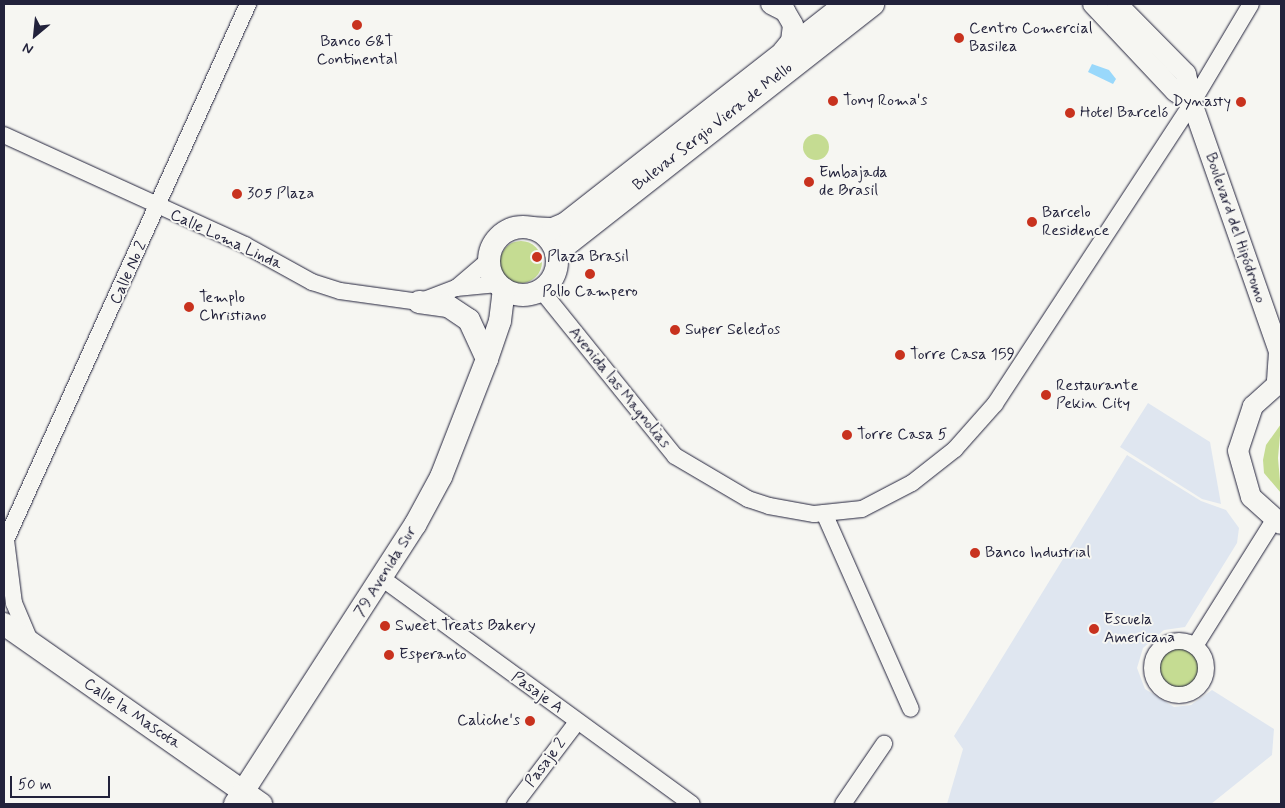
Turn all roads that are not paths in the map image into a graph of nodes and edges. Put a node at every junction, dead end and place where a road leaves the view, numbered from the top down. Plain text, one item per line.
1 (248, 4) edge
2 (771, 4) edge
3 (846, 4) edge
4 (873, 4) edge
5 (1093, 4) edge
6 (1117, 4) edge
7 (1251, 4) edge
8 (783, 50) junction
9 (1192, 103) junction
10 (4, 136) edge
11 (157, 208) junction
12 (531, 228) junction
13 (556, 253) junction
14 (489, 260) junction
15 (501, 287) junction
16 (456, 288) junction
17 (535, 292) junction
18 (419, 302) junction
19 (500, 321) junction
20 (1280, 354) edge
21 (487, 358) junction
22 (1279, 383) edge
23 (824, 513) junction
24 (1278, 522) edge
25 (5, 542) edge
26 (382, 579) junction
27 (4, 624) edge
28 (31, 642) junction
29 (1195, 646) dead end
30 (911, 709) dead end
31 (577, 722) junction
32 (884, 744) dead end
33 (246, 800) edge
34 (515, 804) edge
35 (692, 804) edge
36 (843, 804) edge

1 - 11 street, Calle No 2
2 - 8 street
3 - 8 main road, Bulevar Sergio Viera de Mello
4 - 13 main road, Bulevar Sergio Viera de Mello
5 - 9 street
6 - 9 street, Boulevard del Hipódromo
7 - 9 street, Avenida las Magnolias
8 - 12 main road, Bulevar Sergio Viera de Mello
9 - 20 street, Boulevard del Hipódromo
9 - 23 street, Avenida las Magnolias
10 - 11 street, Calle Loma Linda
11 - 18 street, Calle Loma Linda
11 - 25 street, Calle No 2
12 - 13 main road
12 - 14 main road
13 - 17 main road
14 - 15 main road
14 - 16 street, Calle Loma Linda
15 - 16 street, Calle Loma Linda
15 - 17 main road
15 - 19 main road, 79 Avenida Sur
16 - 18 street, Calle Loma Linda
17 - 19 main road, 79 Avenida Sur
17 - 23 street, Avenida las Magnolias
18 - 21 main road
19 - 21 main road, 79 Avenida Sur
20 - 22 street, Boulevard del Hipódromo
21 - 26 main road, 79 Avenida Sur
22 - 24 street
23 - 30 street
24 - 29 street
25 - 28 street, Calle No 2
26 - 31 street, Pasaje A
26 - 33 main road, 79 Avenida Sur
27 - 28 main road, Calle la Mascota
28 - 33 main road, Calle la Mascota
31 - 34 street, Pasaje 2
31 - 35 street, Pasaje A
32 - 36 street

